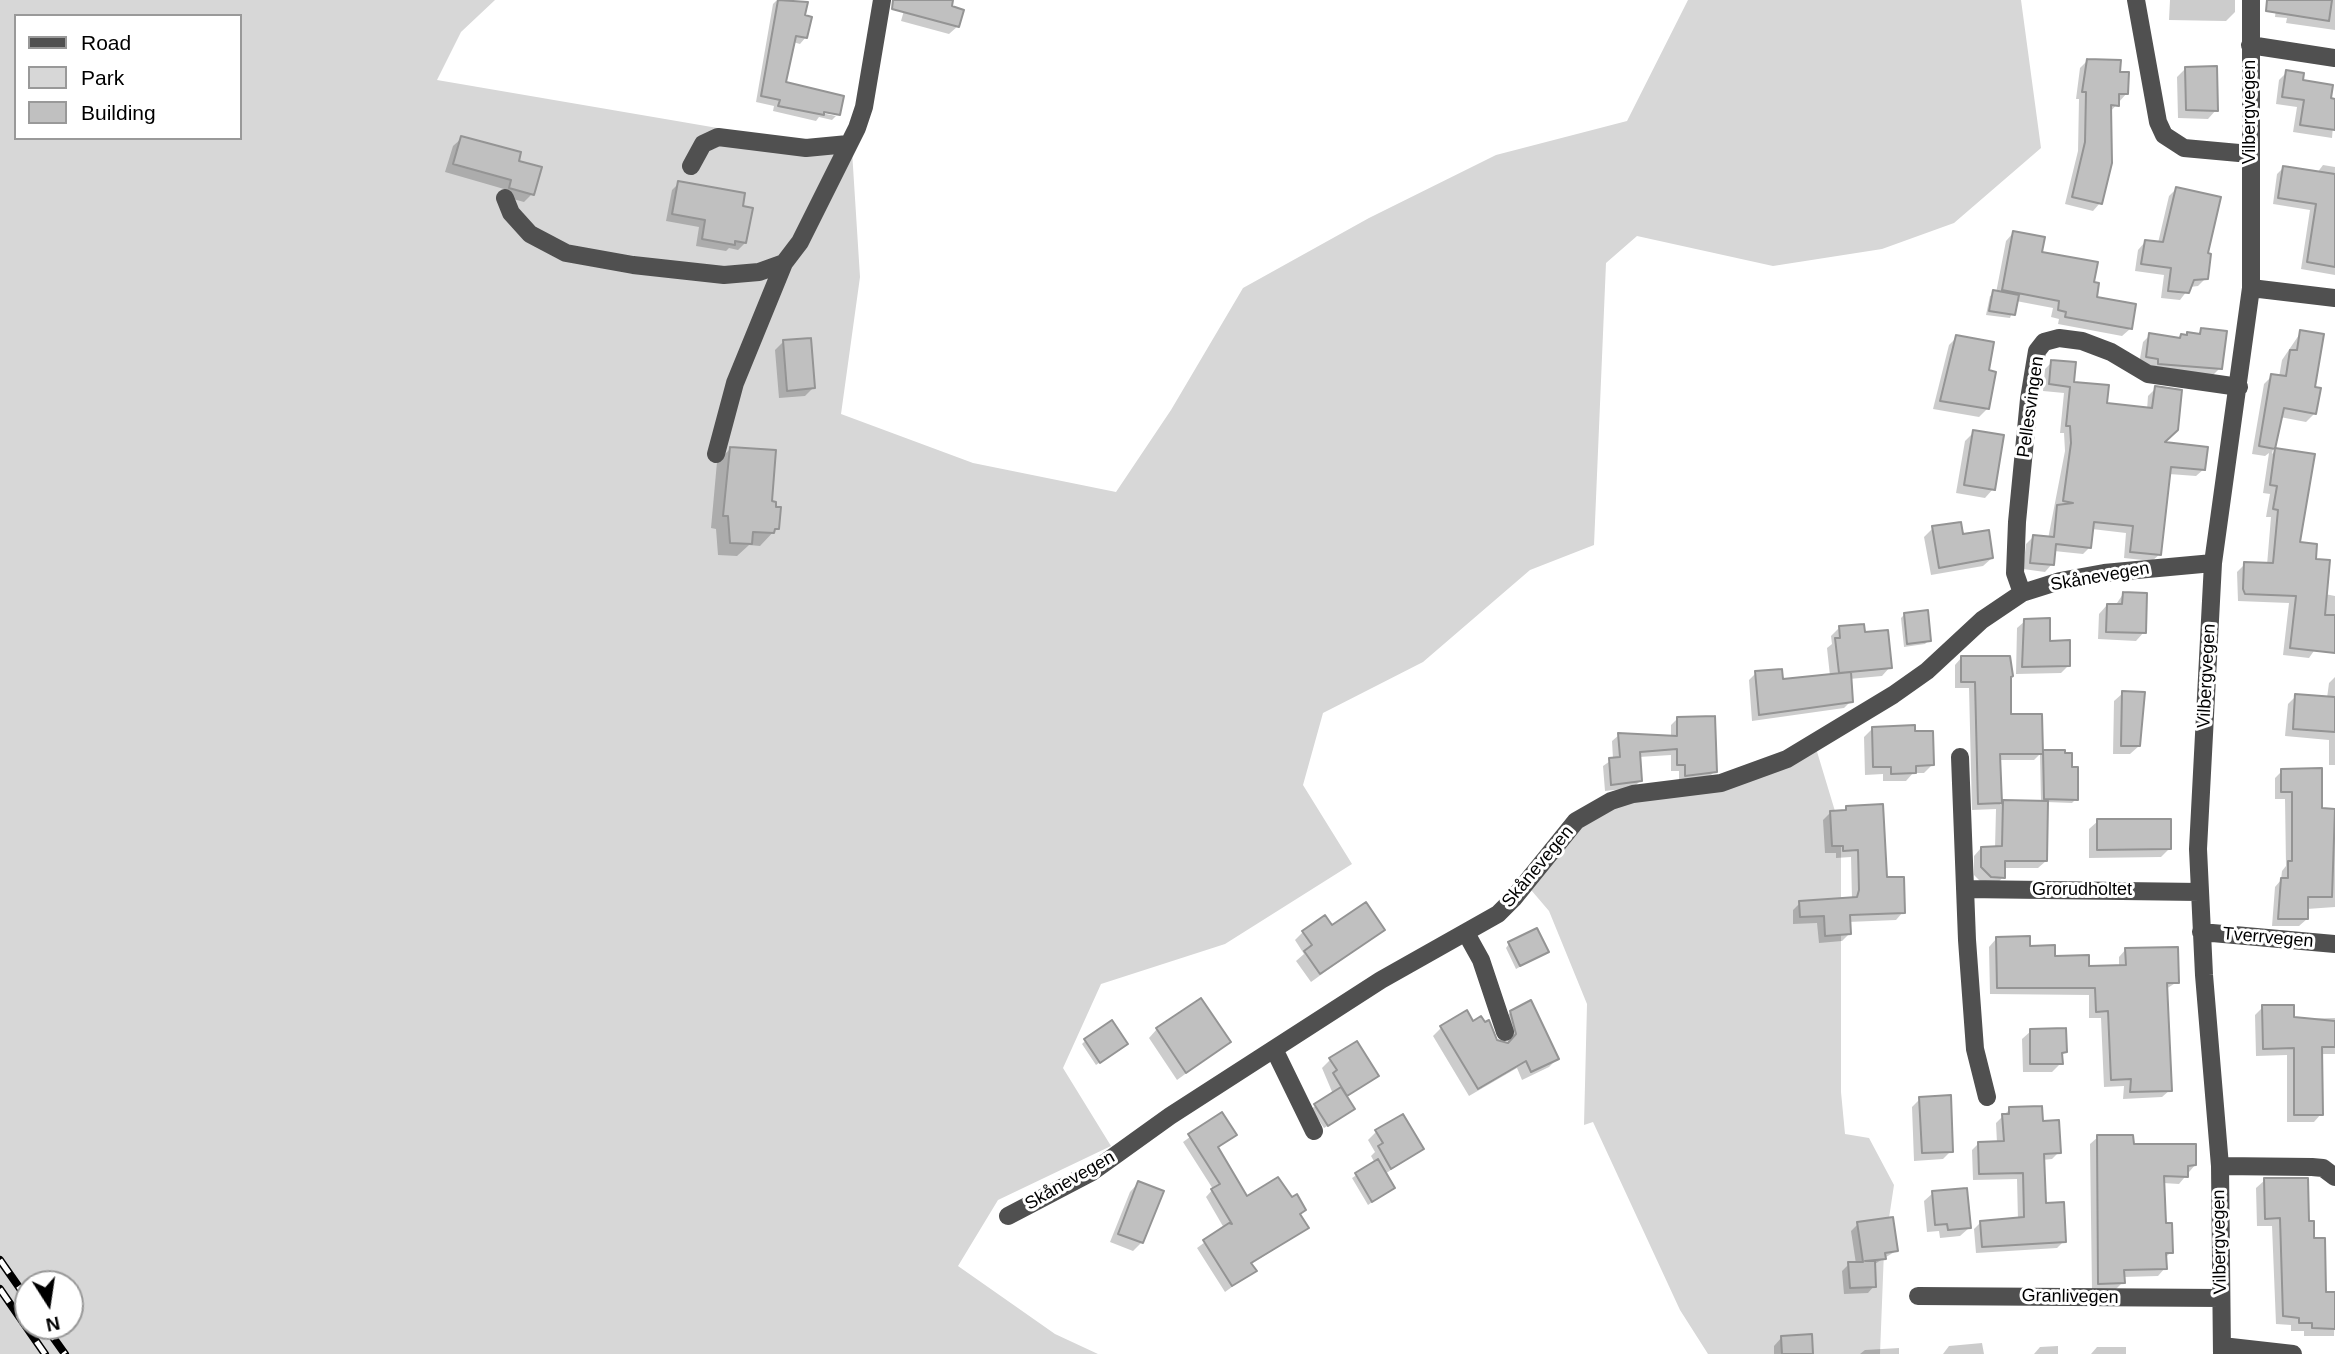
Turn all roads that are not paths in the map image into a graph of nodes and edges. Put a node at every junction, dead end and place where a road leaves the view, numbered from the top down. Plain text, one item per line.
1 (882, 0) edge
2 (2136, 0) edge
3 (2251, 0) edge
4 (2250, 45) junction
5 (2335, 58) edge
6 (848, 144) junction
7 (2250, 154) junction
8 (691, 166) dead end
9 (505, 198) dead end
10 (784, 263) junction
11 (2251, 288) junction
12 (2335, 298) edge
13 (2239, 387) junction
14 (716, 454) dead end
15 (2213, 563) junction
16 (2022, 593) junction
17 (1960, 757) dead end
18 (1965, 889) junction
19 (2200, 891) junction
20 (2201, 932) junction
21 (1466, 933) junction
22 (2335, 944) edge
23 (1505, 1032) dead end
24 (1274, 1049) junction
25 (1987, 1097) dead end
26 (1314, 1131) dead end
27 (2220, 1166) junction
28 (2335, 1177) edge
29 (1008, 1216) dead end
30 (1919, 1296) dead end
31 (2221, 1298) junction
32 (2222, 1350) edge
33 (2293, 1354) edge

1 - 6 street
2 - 7 street
3 - 4 street, Vilbergvegen
4 - 5 street
4 - 7 street, Vilbergvegen
6 - 8 street
6 - 10 street
7 - 11 street, Vilbergvegen
9 - 10 street
10 - 14 street
11 - 12 street
11 - 13 street, Vilbergvegen
13 - 15 street, Vilbergvegen
13 - 16 street, Pellesvingen
15 - 16 street, Skånevegen
15 - 19 street, Vilbergvegen
16 - 21 street, Skånevegen
17 - 18 street
18 - 19 street, Grorudholtet
18 - 25 street
19 - 20 street, Vilbergvegen
20 - 22 street, Tverrvegen
20 - 27 street, Vilbergvegen
21 - 23 street
21 - 24 street, Skånevegen
24 - 26 street
24 - 29 street, Skånevegen
27 - 28 street
27 - 31 street, Vilbergvegen
30 - 31 street, Granlivegen
31 - 32 street, Vilbergvegen
32 - 33 street

